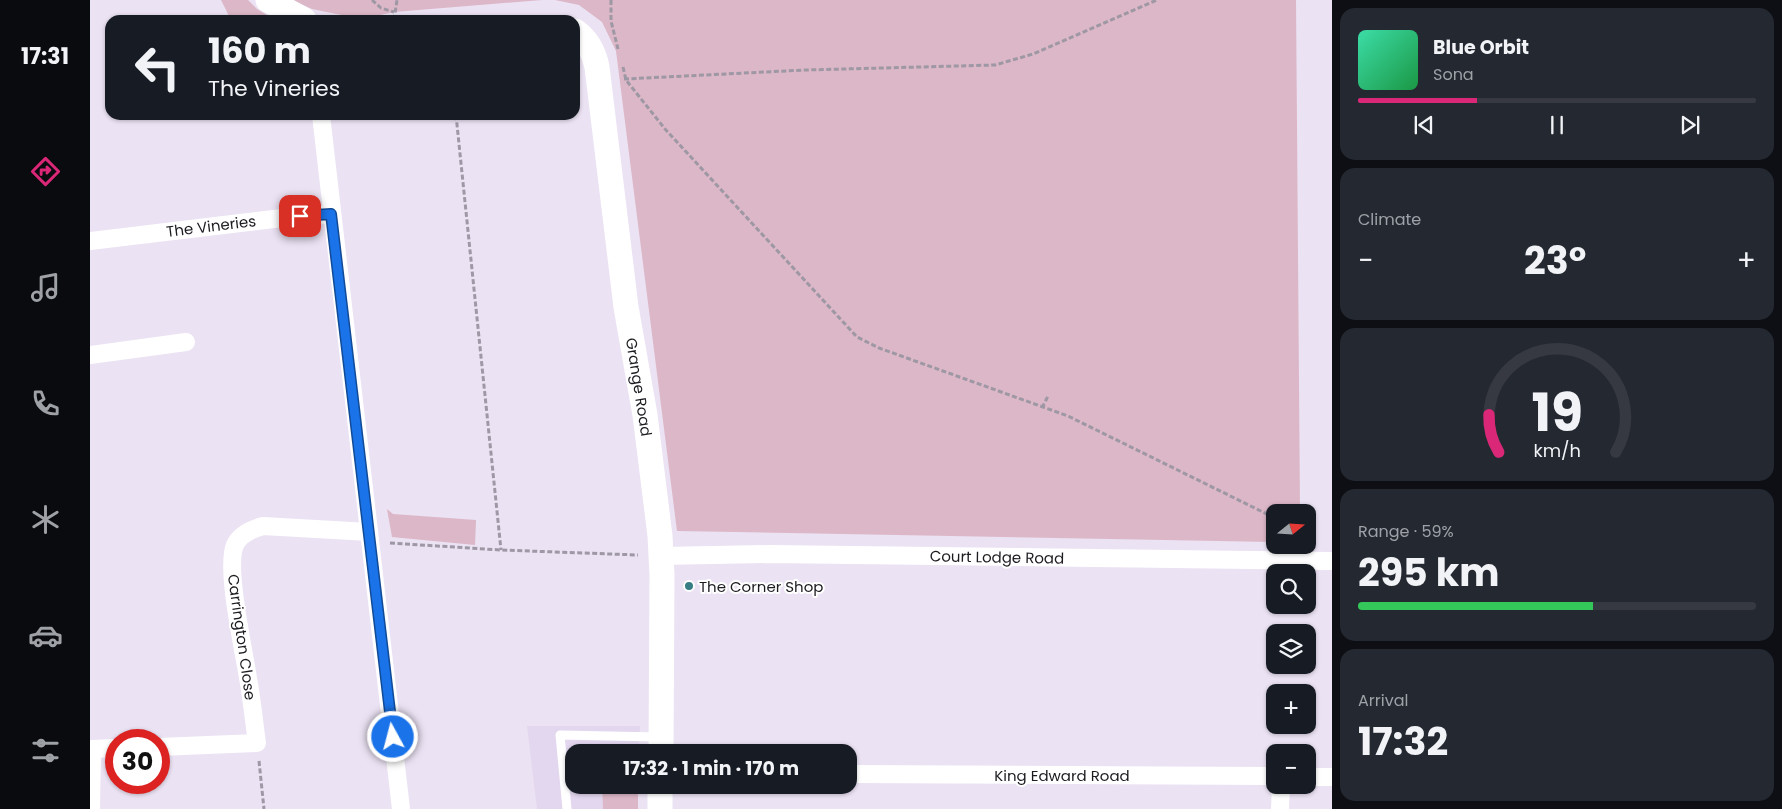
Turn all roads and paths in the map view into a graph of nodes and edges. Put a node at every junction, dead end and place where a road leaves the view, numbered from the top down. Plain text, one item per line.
1 (268, 0) edge
2 (372, 0) edge
3 (397, 0) edge
4 (611, 0) edge
5 (1156, 0) edge
6 (394, 12) joint
7 (295, 15) edge
8 (580, 36) edge
9 (620, 54) dead end
10 (622, 63) dead end
11 (626, 80) junction
12 (322, 120) edge
13 (457, 120) edge
14 (331, 214) junction
15 (90, 241) edge
16 (186, 342) dead end
17 (90, 355) edge
18 (1048, 396) dead end
19 (1042, 408) junction
20 (1266, 514) edge
21 (370, 537) junction
22 (501, 550) junction
23 (661, 556) junction
24 (1332, 561) edge
25 (256, 743) junction
26 (651, 744) edge
27 (661, 744) edge
28 (170, 747) edge
29 (105, 748) edge
30 (91, 749) edge
31 (857, 774) edge
32 (1266, 776) edge
33 (1316, 777) edge
34 (1332, 777) edge
35 (660, 794) edge
36 (1281, 794) edge
37 (91, 809) edge
38 (264, 809) edge
39 (402, 809) edge
40 (566, 809) edge
41 (660, 809) edge
42 (1280, 809) edge

1 - 7 street
2 - 6 path
3 - 6 path
4 - 9 path
5 - 11 path
8 - 23 street, Grange Road
10 - 11 path
11 - 19 path
12 - 14 street
13 - 22 path
14 - 15 street, The Vineries
14 - 21 street
16 - 17 street
18 - 19 path
19 - 20 path
21 - 22 path
21 - 25 street, Carrington Close
21 - 39 street
22 - 23 path
23 - 24 street, Court Lodge Road
23 - 27 street, Grange Road
25 - 28 street
25 - 38 path
26 - 40 lane
29 - 30 street
30 - 37 street
31 - 32 street, King Edward Road
33 - 34 street
35 - 41 street
36 - 42 street

